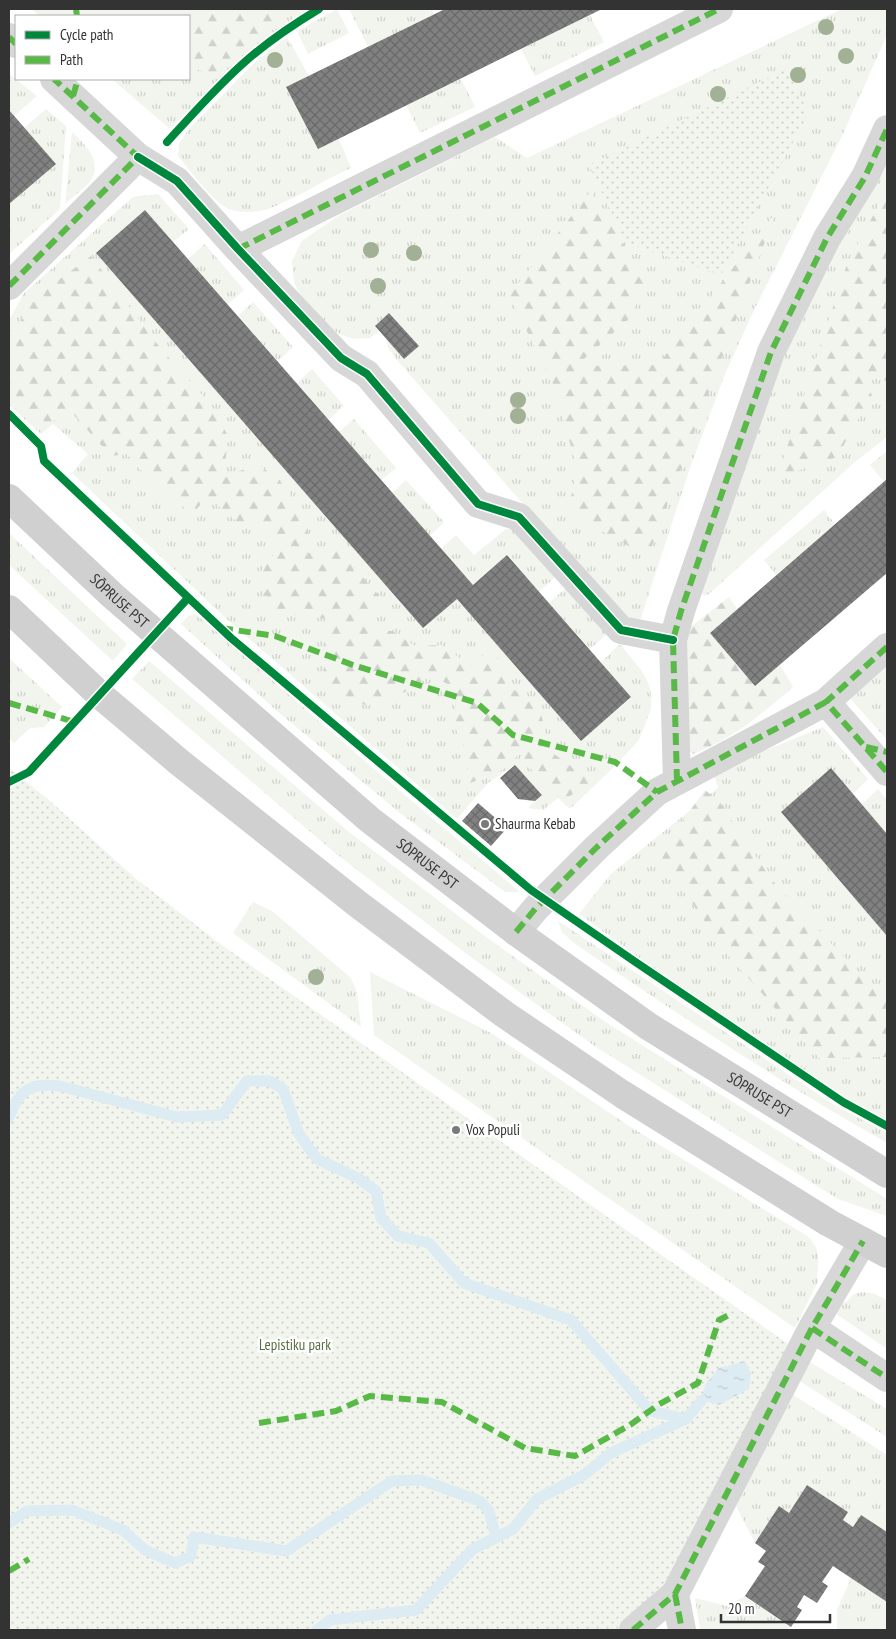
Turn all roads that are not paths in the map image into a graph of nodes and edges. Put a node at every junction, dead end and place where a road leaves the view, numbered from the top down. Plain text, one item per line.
1 (719, 9) edge
2 (55, 80) edge
3 (887, 129) edge
4 (138, 157) junction
5 (238, 249) junction
6 (9, 286) edge
7 (9, 498) edge
8 (9, 609) edge
9 (673, 640) junction
10 (887, 647) edge
11 (826, 702) junction
12 (887, 772) edge
13 (677, 781) junction
14 (516, 932) junction
15 (887, 1174) edge
16 (863, 1241) junction
17 (887, 1254) edge
18 (812, 1328) junction
19 (887, 1378) edge
20 (675, 1594) junction
21 (633, 1630) edge
22 (682, 1630) edge

1 - 5 street
2 - 4 street
3 - 9 street
4 - 5 street
4 - 6 street
5 - 9 street
7 - 14 main road, SÕPRUSE PST
8 - 16 main road
9 - 13 street
10 - 11 street
11 - 12 street
11 - 13 street
13 - 14 street
14 - 15 main road, SÕPRUSE PST
16 - 17 main road
16 - 18 street
18 - 19 street
18 - 20 street
20 - 21 street
20 - 22 street

